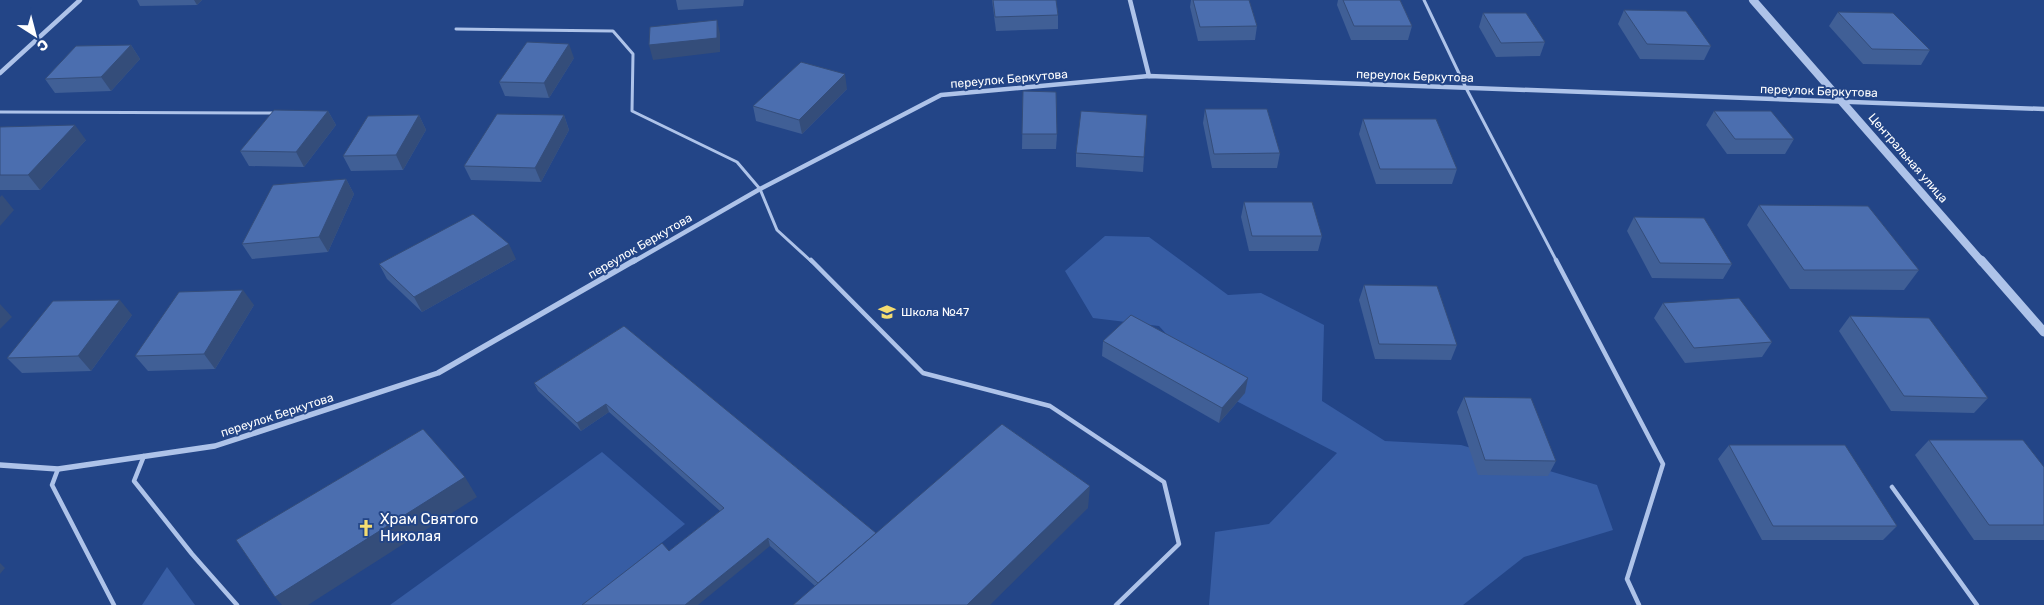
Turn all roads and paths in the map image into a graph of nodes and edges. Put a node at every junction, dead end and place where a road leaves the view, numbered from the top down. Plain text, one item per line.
1 (80, 0) edge
2 (1130, 0) edge
3 (1424, 0) edge
4 (1753, 0) edge
5 (456, 28) dead end
6 (0, 73) edge
7 (1149, 76) junction
8 (1466, 88) junction
9 (1844, 101) junction
10 (2044, 109) edge
11 (0, 112) edge
12 (280, 113) edge
13 (760, 189) junction
14 (2044, 332) edge
15 (144, 456) junction
16 (0, 465) edge
17 (58, 469) junction
18 (1892, 487) dead end
19 (114, 605) edge
20 (237, 605) edge
21 (1116, 605) edge
22 (1639, 605) edge
23 (1977, 605) edge

1 - 6 street
2 - 7 street
3 - 8 lane
4 - 9 street, Центральная улица
5 - 13 lane
7 - 8 street, переулок Беркутова
7 - 13 street, переулок Беркутова
8 - 9 street, переулок Беркутова
8 - 22 lane
9 - 10 street, переулок Беркутова
9 - 14 street, Центральная улица
11 - 12 lane
13 - 15 street, переулок Беркутова
13 - 21 lane
15 - 17 street, переулок Беркутова
15 - 20 lane
16 - 17 street, переулок Беркутова
17 - 19 lane
18 - 23 lane

